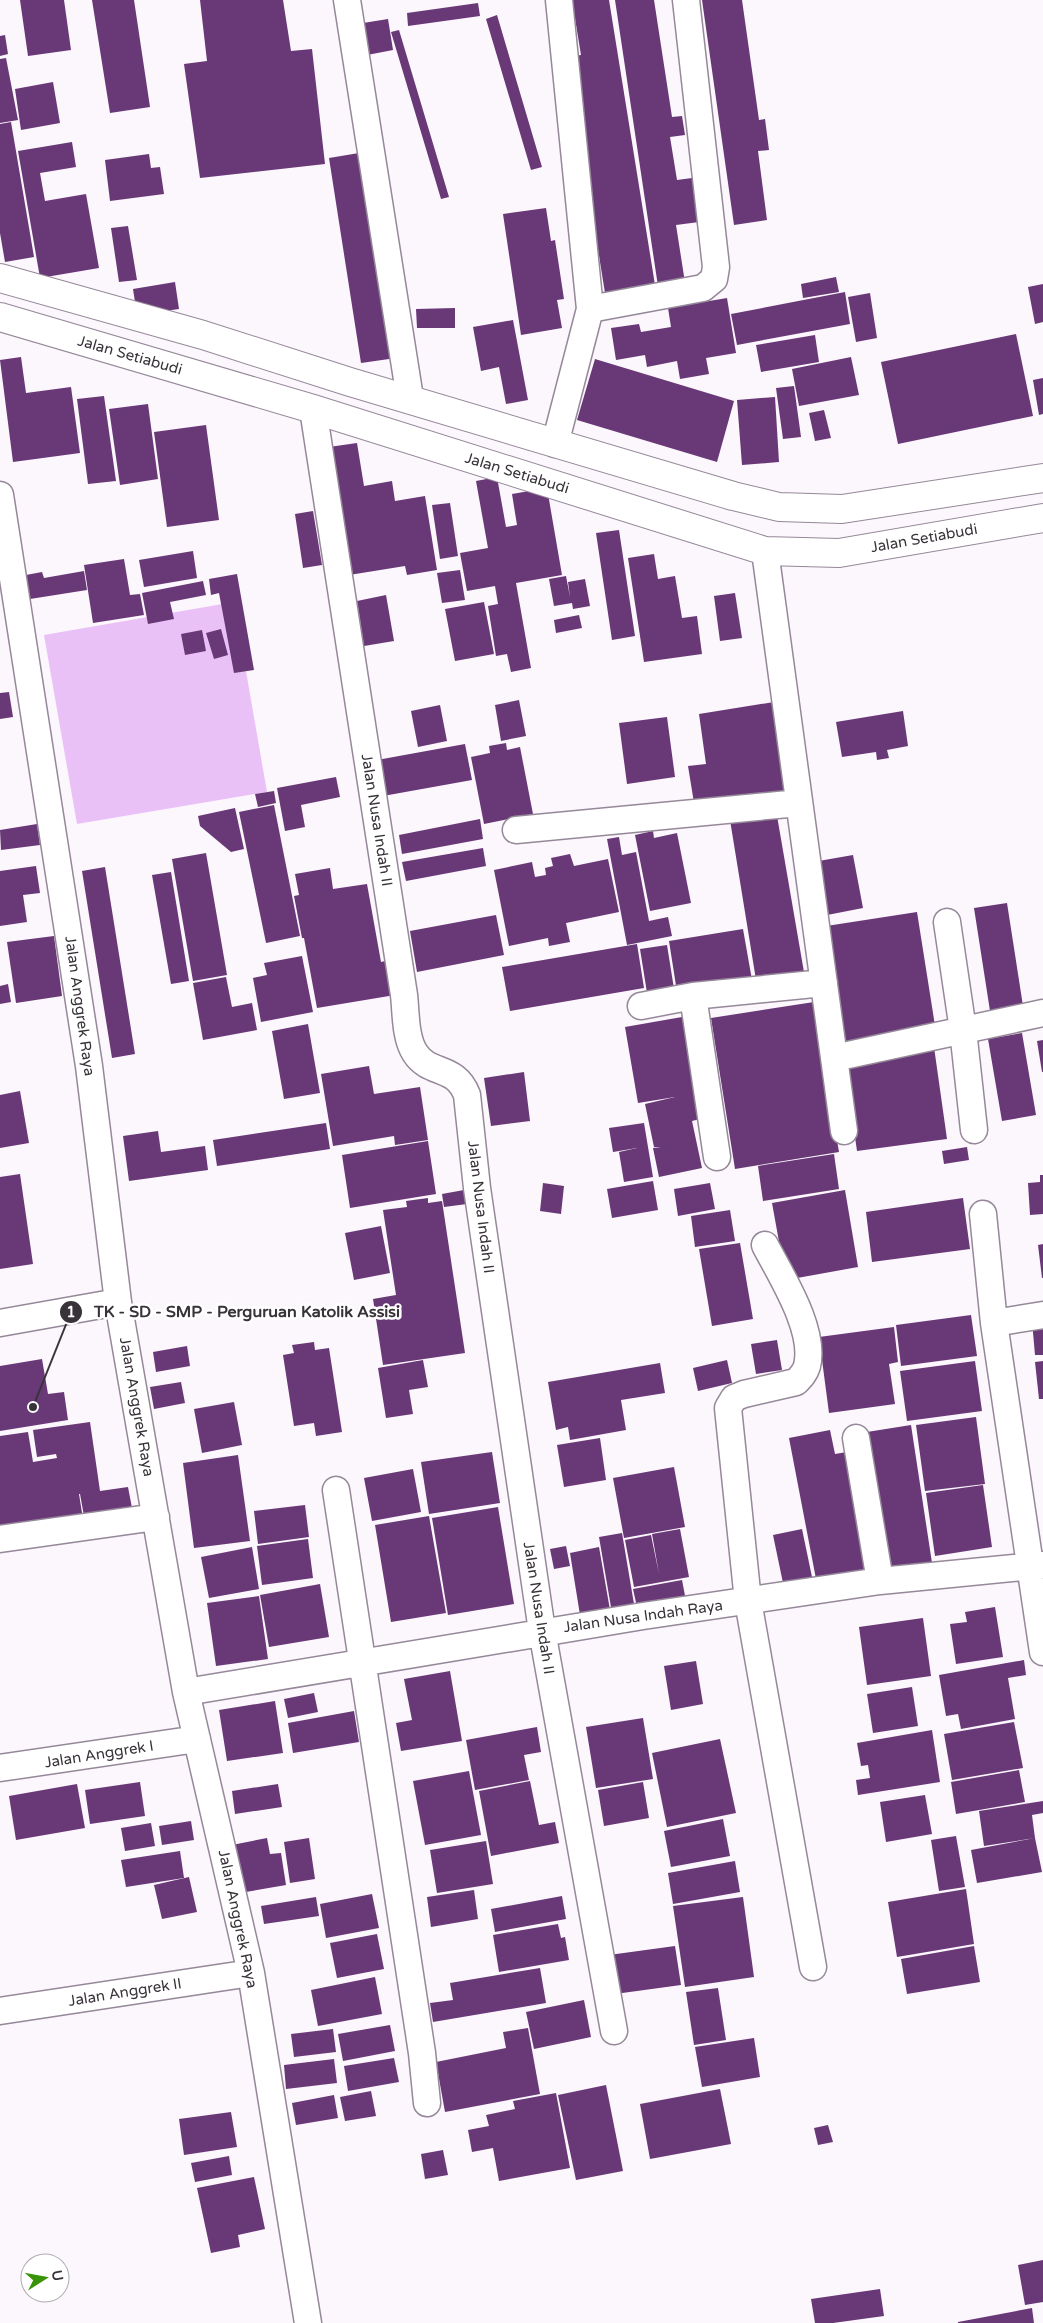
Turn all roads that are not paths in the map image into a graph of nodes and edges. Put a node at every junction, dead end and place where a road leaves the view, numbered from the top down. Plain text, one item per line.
1 (348, 0) edge
2 (559, 0) edge
3 (686, 0) edge
4 (0, 278) edge
5 (590, 309) junction
6 (0, 317) edge
7 (410, 398) junction
8 (313, 409) junction
9 (555, 444) junction
10 (1043, 478) edge
11 (0, 495) edge
12 (1043, 518) edge
13 (765, 551) junction
14 (799, 803) junction
15 (516, 830) dead end
16 (947, 922) dead end
17 (824, 983) junction
18 (693, 996) junction
19 (641, 1006) dead end
20 (1043, 1013) edge
21 (963, 1030) junction
22 (834, 1058) junction
23 (974, 1130) dead end
24 (844, 1131) dead end
25 (718, 1157) dead end
26 (983, 1214) dead end
27 (765, 1245) dead end
28 (118, 1302) junction
29 (1043, 1315) edge
30 (0, 1323) edge
31 (994, 1323) junction
32 (856, 1438) dead end
33 (336, 1490) dead end
34 (156, 1517) junction
35 (0, 1539) edge
36 (1037, 1566) edge
37 (880, 1581) junction
38 (748, 1600) junction
39 (542, 1631) junction
40 (1043, 1652) edge
41 (361, 1662) junction
42 (186, 1692) junction
43 (197, 1739) junction
44 (0, 1768) edge
45 (813, 1967) dead end
46 (251, 1973) junction
47 (0, 2011) edge
48 (614, 2032) dead end
49 (427, 2103) dead end
50 (308, 2323) edge

1 - 7 street
2 - 5 street
3 - 5 street
4 - 7 main road
5 - 9 street
6 - 8 main road, Jalan Setiabudi
7 - 9 main road
8 - 13 main road, Jalan Setiabudi
8 - 39 street, Jalan Nusa Indah II
9 - 10 main road
11 - 28 street, Jalan Anggrek Raya
12 - 13 main road, Jalan Setiabudi
13 - 14 street
14 - 15 street
14 - 17 street
16 - 21 street
17 - 18 street
17 - 22 street
18 - 19 street
18 - 25 street
20 - 21 street
21 - 22 street
21 - 23 street
22 - 24 street
26 - 31 street
27 - 38 street
28 - 30 street
28 - 34 street, Jalan Anggrek Raya
29 - 31 street
31 - 36 street
32 - 37 street
33 - 41 street
34 - 35 street
34 - 42 street, Jalan Anggrek Raya
36 - 37 street, Jalan Nusa Indah Raya
36 - 40 street
37 - 38 street, Jalan Nusa Indah Raya
38 - 39 street, Jalan Nusa Indah Raya
38 - 45 street
39 - 41 street, Jalan Nusa Indah Raya
39 - 48 street, Jalan Nusa Indah II
41 - 42 street, Jalan Nusa Indah Raya
41 - 49 street
42 - 43 street, Jalan Anggrek Raya
43 - 44 street, Jalan Anggrek I
43 - 46 street, Jalan Anggrek Raya
46 - 47 street, Jalan Anggrek II
46 - 50 street, Jalan Anggrek Raya

